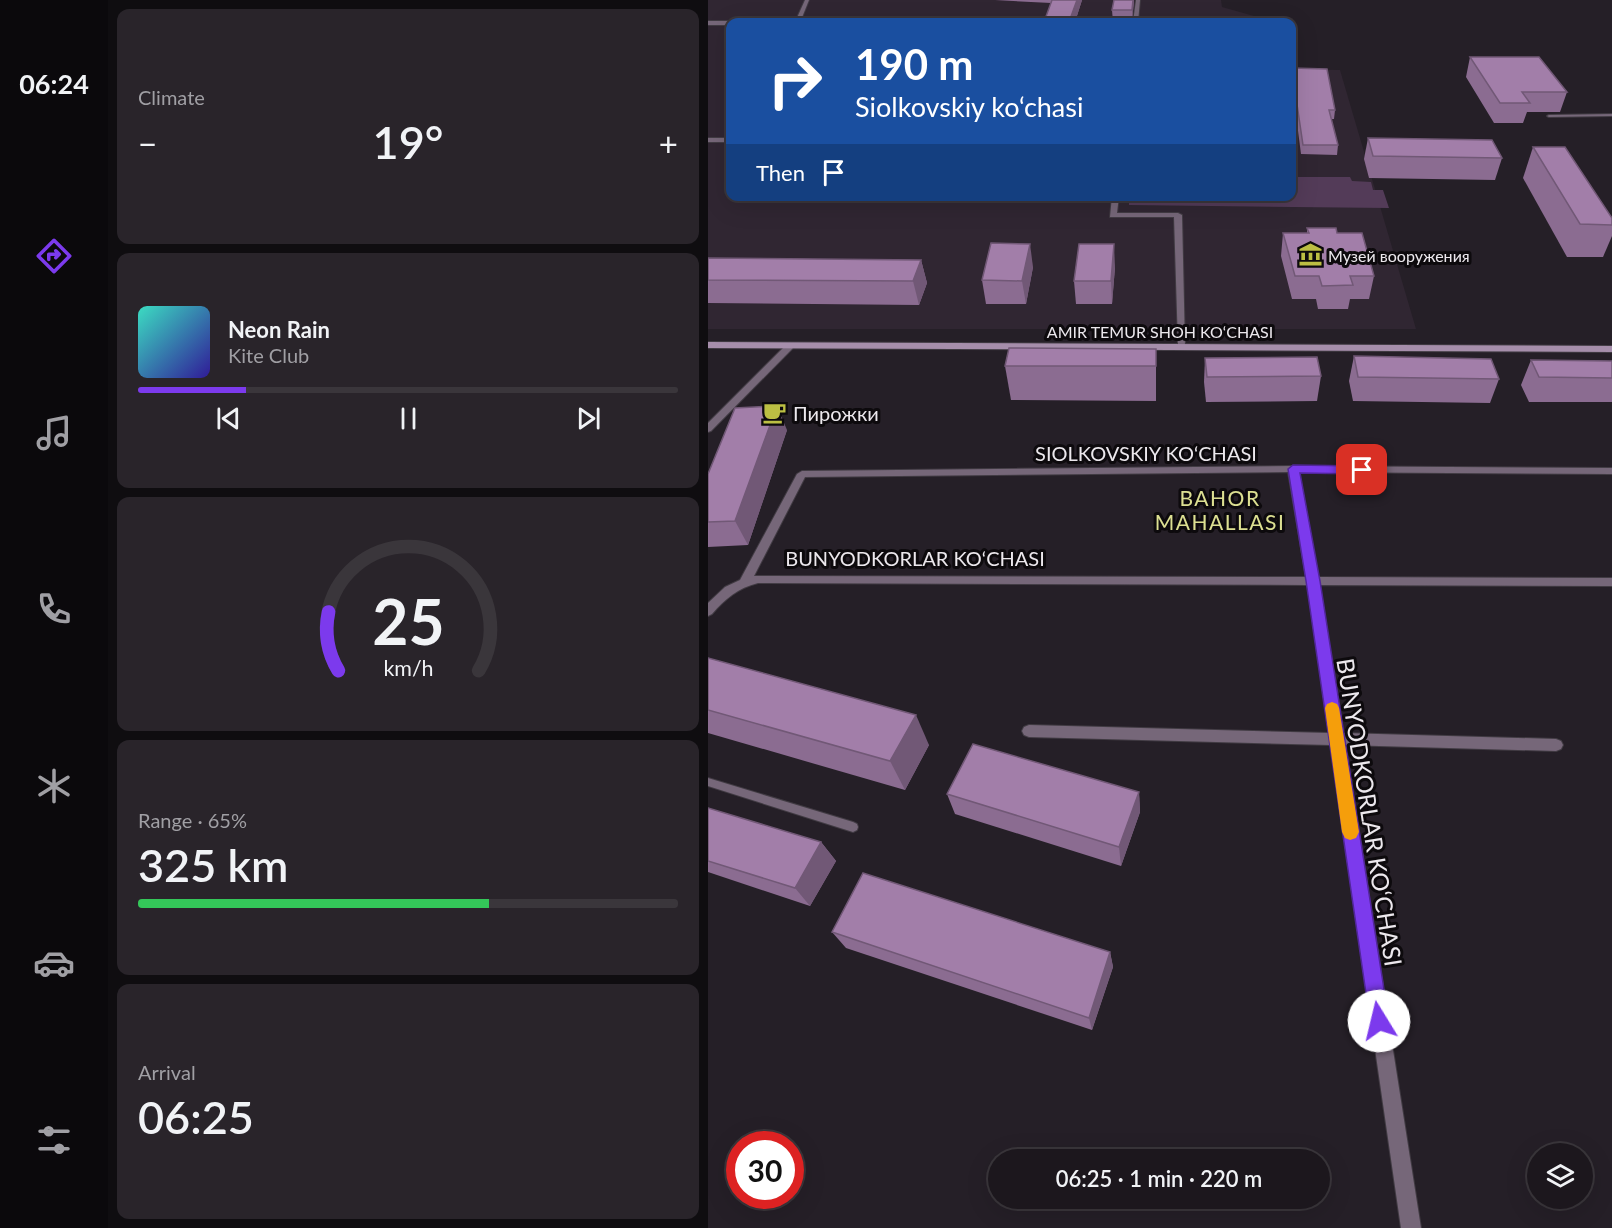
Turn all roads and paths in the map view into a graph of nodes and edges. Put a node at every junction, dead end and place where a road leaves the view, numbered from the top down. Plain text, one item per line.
1 (807, 0) edge
2 (1137, 0) edge
3 (801, 18) edge
4 (1135, 18) edge
5 (726, 22) edge
6 (708, 23) edge
7 (1612, 115) edge
8 (1549, 116) dead end
9 (708, 140) edge
10 (726, 140) edge
11 (1115, 201) edge
12 (708, 345) edge
13 (1182, 345) junction
14 (790, 346) junction
15 (1612, 349) edge
16 (708, 429) edge
17 (1293, 469) junction
18 (1612, 471) edge
19 (745, 581) junction
20 (1313, 581) junction
21 (1612, 582) edge
22 (708, 611) edge
23 (1029, 731) dead end
24 (1337, 740) junction
25 (1556, 745) dead end
26 (708, 782) edge
27 (854, 827) dead end
28 (1411, 1228) edge

1 - 3 street
2 - 4 street
5 - 6 street
7 - 8 lane
9 - 10 street
11 - 13 street
12 - 14 main road, AMIR TEMUR SHOH KO‘CHASI
13 - 14 main road, AMIR TEMUR SHOH KO‘CHASI
13 - 15 main road, AMIR TEMUR SHOH KO‘CHASI
14 - 16 street
17 - 18 street, SIOLKOVSKIY KO‘CHASI
17 - 19 street, SIOLKOVSKIY KO‘CHASI
17 - 20 street, BUNYODKORLAR KO‘CHASI
19 - 20 street, BUNYODKORLAR KO‘CHASI
19 - 22 street, BUNYODKORLAR KO‘CHASI
20 - 21 street, BUNYODKORLAR KO‘CHASI
20 - 24 street, BUNYODKORLAR KO‘CHASI
23 - 24 street
24 - 25 street
24 - 28 street, BUNYODKORLAR KO‘CHASI
26 - 27 lane

